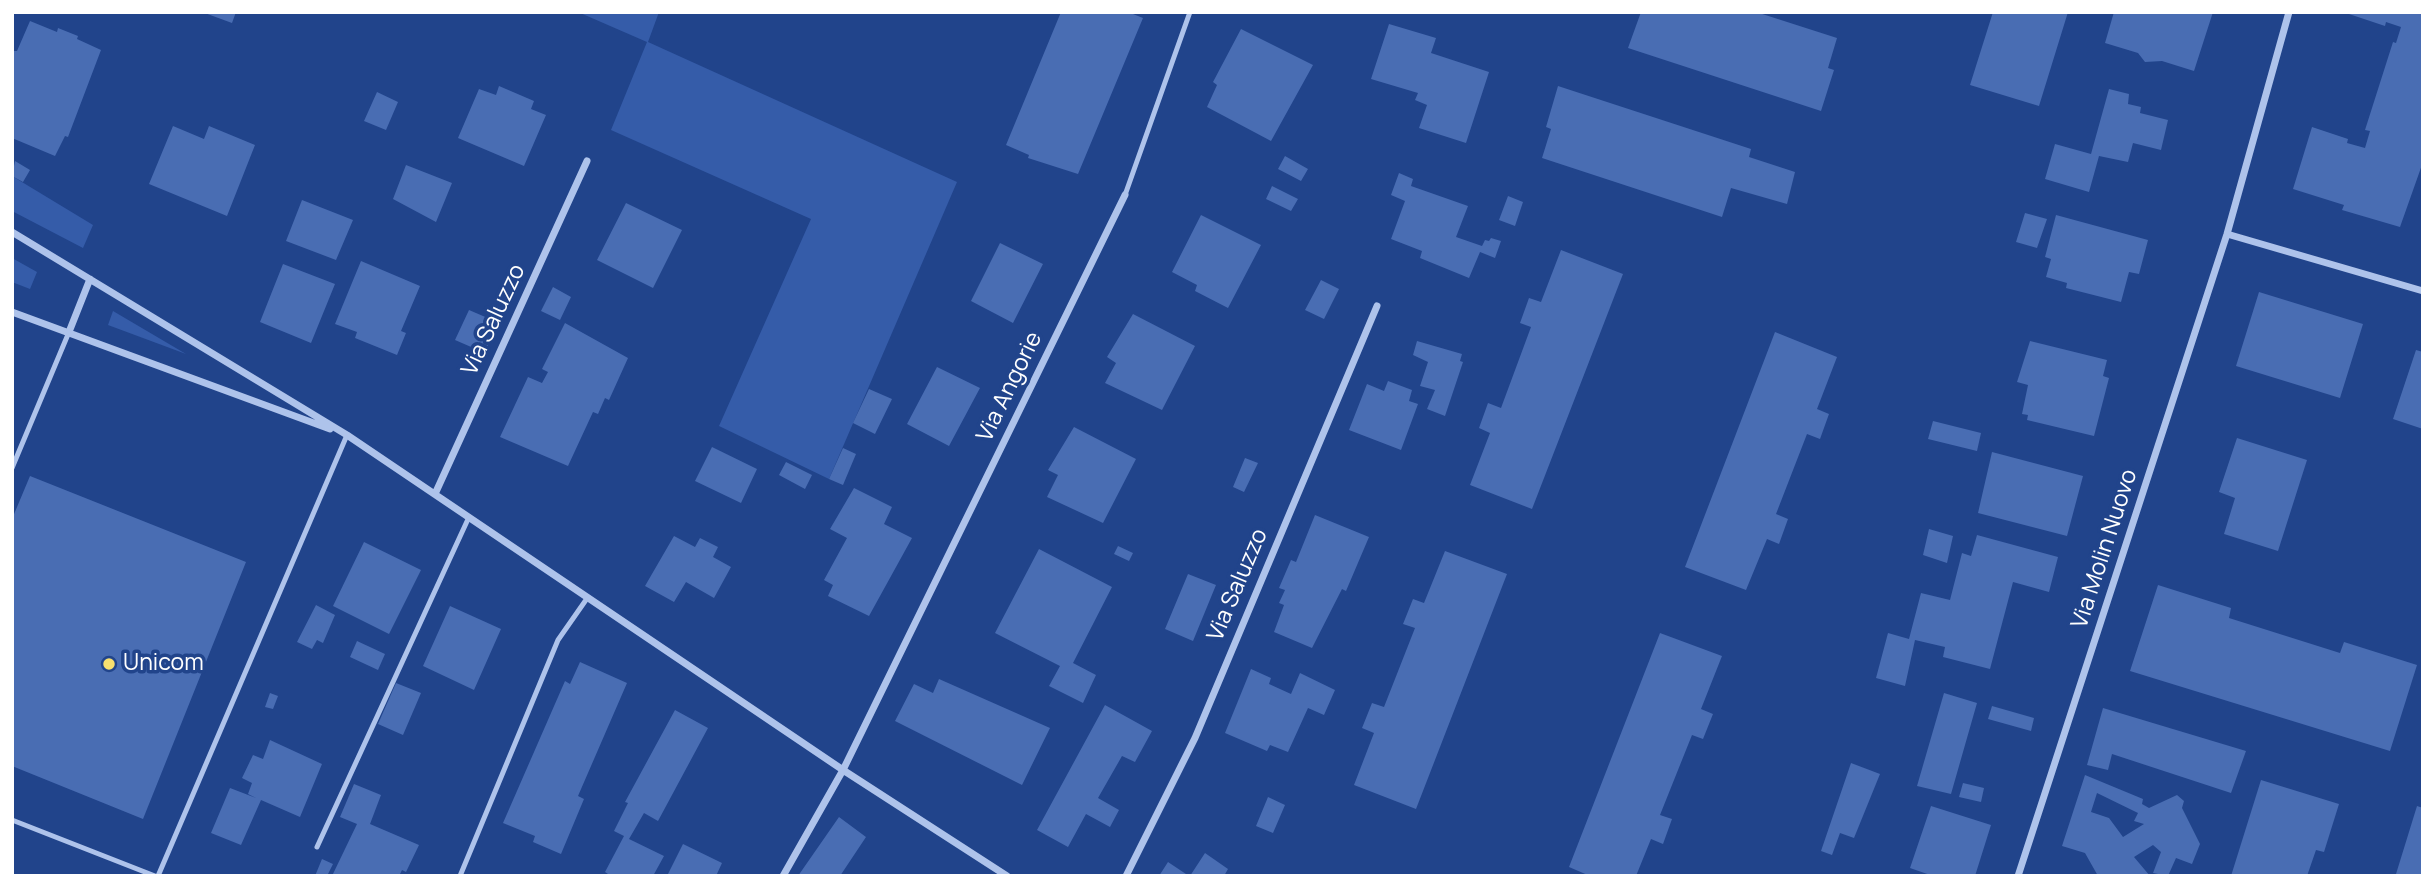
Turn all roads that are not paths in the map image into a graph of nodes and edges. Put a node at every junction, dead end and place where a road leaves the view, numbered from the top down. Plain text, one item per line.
1 (1190, 12) edge
2 (2288, 12) edge
3 (587, 161) dead end
4 (1125, 195) joint
5 (12, 232) edge
6 (2227, 234) junction
7 (90, 279) junction
8 (2423, 291) edge
9 (1377, 306) dead end
10 (12, 312) edge
11 (69, 332) junction
12 (347, 435) junction
13 (12, 468) edge
14 (435, 494) junction
15 (469, 517) junction
16 (588, 597) junction
17 (844, 770) junction
18 (12, 820) edge
19 (317, 847) dead end
20 (157, 876) edge
21 (460, 876) edge
22 (783, 876) edge
23 (1007, 876) edge
24 (1126, 876) edge
25 (2018, 876) edge

1 - 4 lane, Via Angorie
2 - 6 street, Via Molin Nuovo
3 - 14 street, Via Saluzzo
4 - 17 street, Via Angorie
5 - 7 street
6 - 8 street
6 - 25 street, Via Molin Nuovo
7 - 11 street
7 - 12 street
9 - 24 street, Via Saluzzo
10 - 11 street
11 - 12 street
11 - 13 lane
12 - 14 street
12 - 20 lane
14 - 15 street
15 - 16 street
15 - 19 lane
16 - 17 street
16 - 21 lane
17 - 22 street
17 - 23 street
18 - 20 lane

